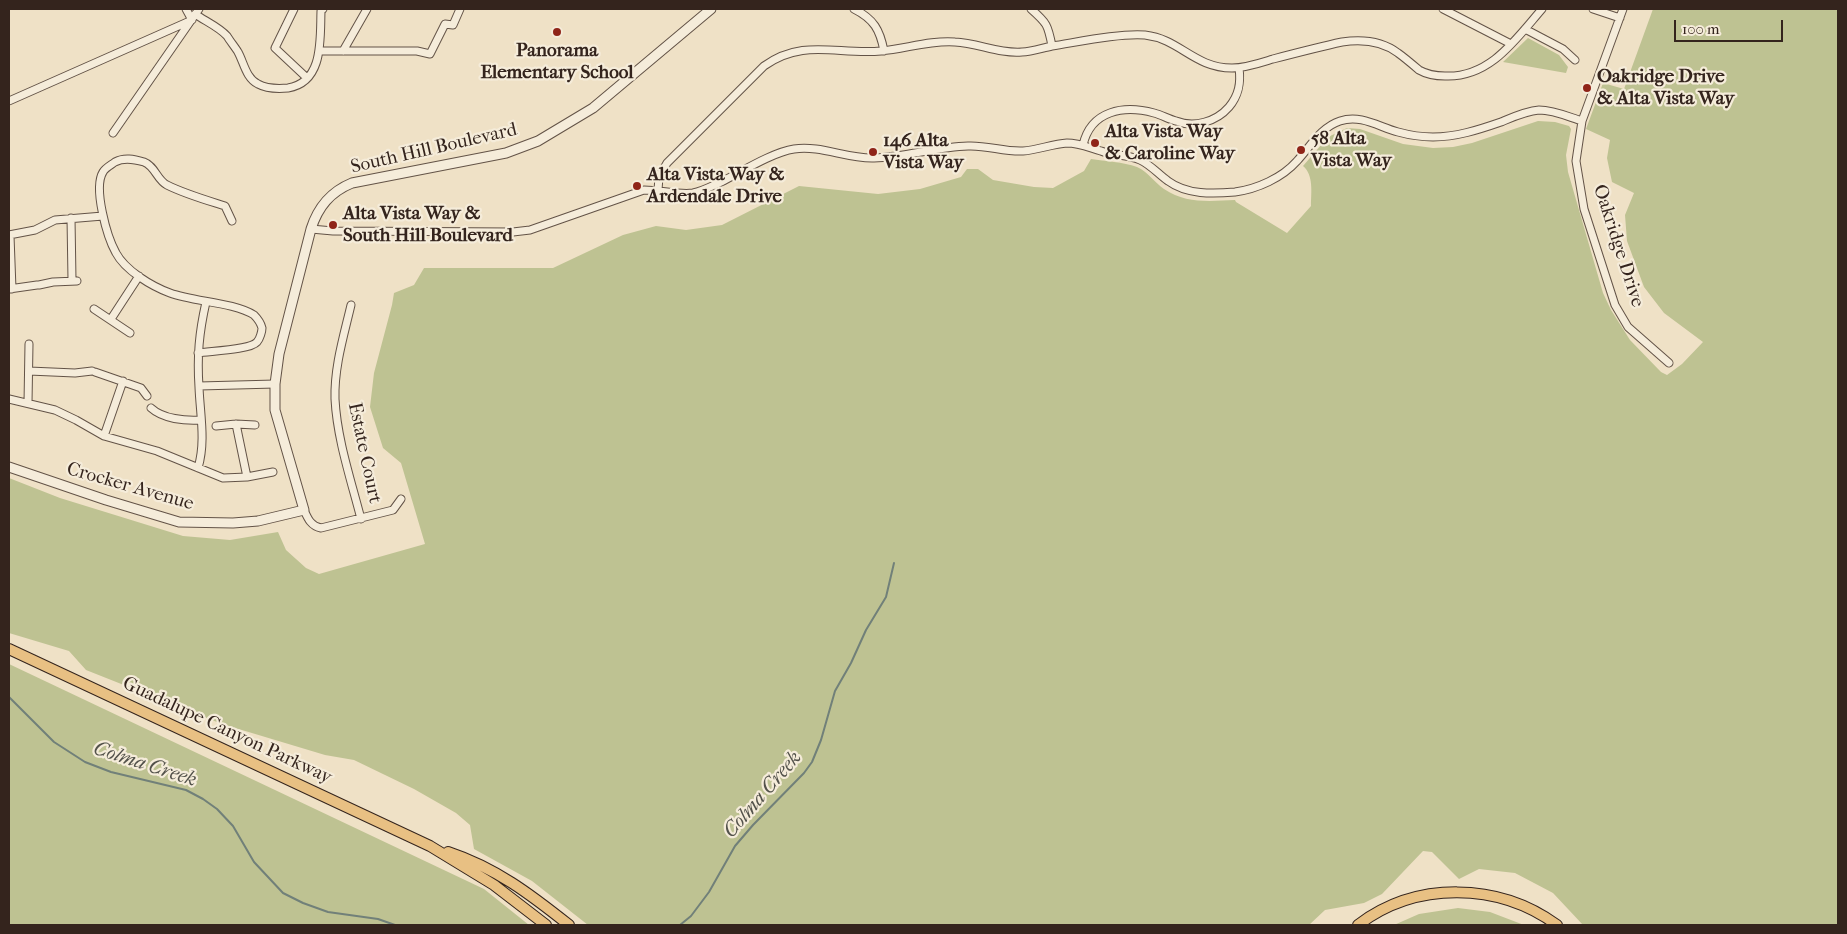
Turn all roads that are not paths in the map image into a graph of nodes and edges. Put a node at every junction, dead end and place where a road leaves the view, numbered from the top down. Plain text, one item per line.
1 (186, 9) edge
2 (294, 9) edge
3 (323, 9) edge
4 (367, 9) edge
5 (460, 9) edge
6 (711, 9) edge
7 (854, 9) edge
8 (1031, 9) edge
9 (1443, 9) edge
10 (1542, 9) edge
11 (1594, 9) edge
12 (1623, 9) edge
13 (195, 14) edge
14 (1620, 18) junction
15 (1525, 29) junction
16 (1511, 44) junction
17 (1052, 46) junction
18 (320, 51) junction
19 (343, 51) junction
20 (884, 51) junction
21 (1575, 60) dead end
22 (1239, 68) junction
23 (307, 78) junction
24 (9, 101) edge
25 (1582, 121) junction
26 (113, 133) dead end
27 (1083, 145) junction
28 (658, 190) junction
29 (103, 216) junction
30 (71, 218) junction
31 (232, 221) dead end
32 (311, 229) junction
33 (9, 236) edge
34 (139, 276) junction
35 (10, 289) edge
36 (206, 302) junction
37 (351, 305) dead end
38 (94, 309) dead end
39 (111, 319) junction
40 (130, 333) dead end
41 (29, 344) dead end
42 (198, 353) junction
43 (1669, 363) dead end
44 (29, 371) junction
45 (123, 381) junction
46 (275, 384) junction
47 (199, 386) junction
48 (147, 396) dead end
49 (9, 399) edge
50 (28, 403) junction
51 (151, 408) dead end
52 (201, 420) junction
53 (236, 424) junction
54 (256, 425) dead end
55 (216, 426) dead end
56 (104, 436) junction
57 (9, 467) edge
58 (198, 468) junction
59 (274, 472) dead end
60 (247, 477) junction
61 (401, 499) dead end
62 (304, 510) junction
63 (361, 518) junction
64 (9, 648) edge
65 (430, 846) junction
66 (546, 925) edge
67 (569, 925) edge
68 (1358, 925) edge
69 (1556, 925) edge

1 - 13 street
2 - 23 street
3 - 18 street
4 - 19 street
5 - 19 street
6 - 32 street, South Hill Boulevard
7 - 20 street
8 - 17 street
9 - 16 street
10 - 15 street
11 - 14 street
12 - 14 street, Oakridge Drive
13 - 23 street
13 - 24 street
13 - 26 street
14 - 25 street, Oakridge Drive
15 - 16 street
15 - 21 street
16 - 22 street
17 - 20 street
17 - 22 street
18 - 19 street
18 - 23 street
20 - 28 street
22 - 27 street
25 - 27 street
25 - 43 street, Oakridge Drive
27 - 28 street
28 - 32 street
29 - 30 street
29 - 31 street
29 - 34 street
30 - 33 street
30 - 35 street
32 - 46 street, South Hill Boulevard
33 - 35 street
34 - 36 street
34 - 39 street
36 - 42 street
36 - 42 street
37 - 63 street, Estate Court
38 - 39 street
39 - 40 street
41 - 44 street
42 - 47 street
44 - 45 street
44 - 50 street
45 - 48 street
45 - 56 street
46 - 47 street
46 - 62 street, South Hill Boulevard
47 - 52 street
49 - 50 street
50 - 56 street
51 - 52 street
52 - 58 street
53 - 54 street
53 - 55 street
53 - 60 street
56 - 58 street
57 - 62 street, Crocker Avenue
58 - 60 street
59 - 60 street
61 - 63 street
62 - 63 street
64 - 65 main road, Guadalupe Canyon Parkway
65 - 66 main road, Guadalupe Canyon Parkway
65 - 67 main road, Guadalupe Canyon Parkway
68 - 69 main road

